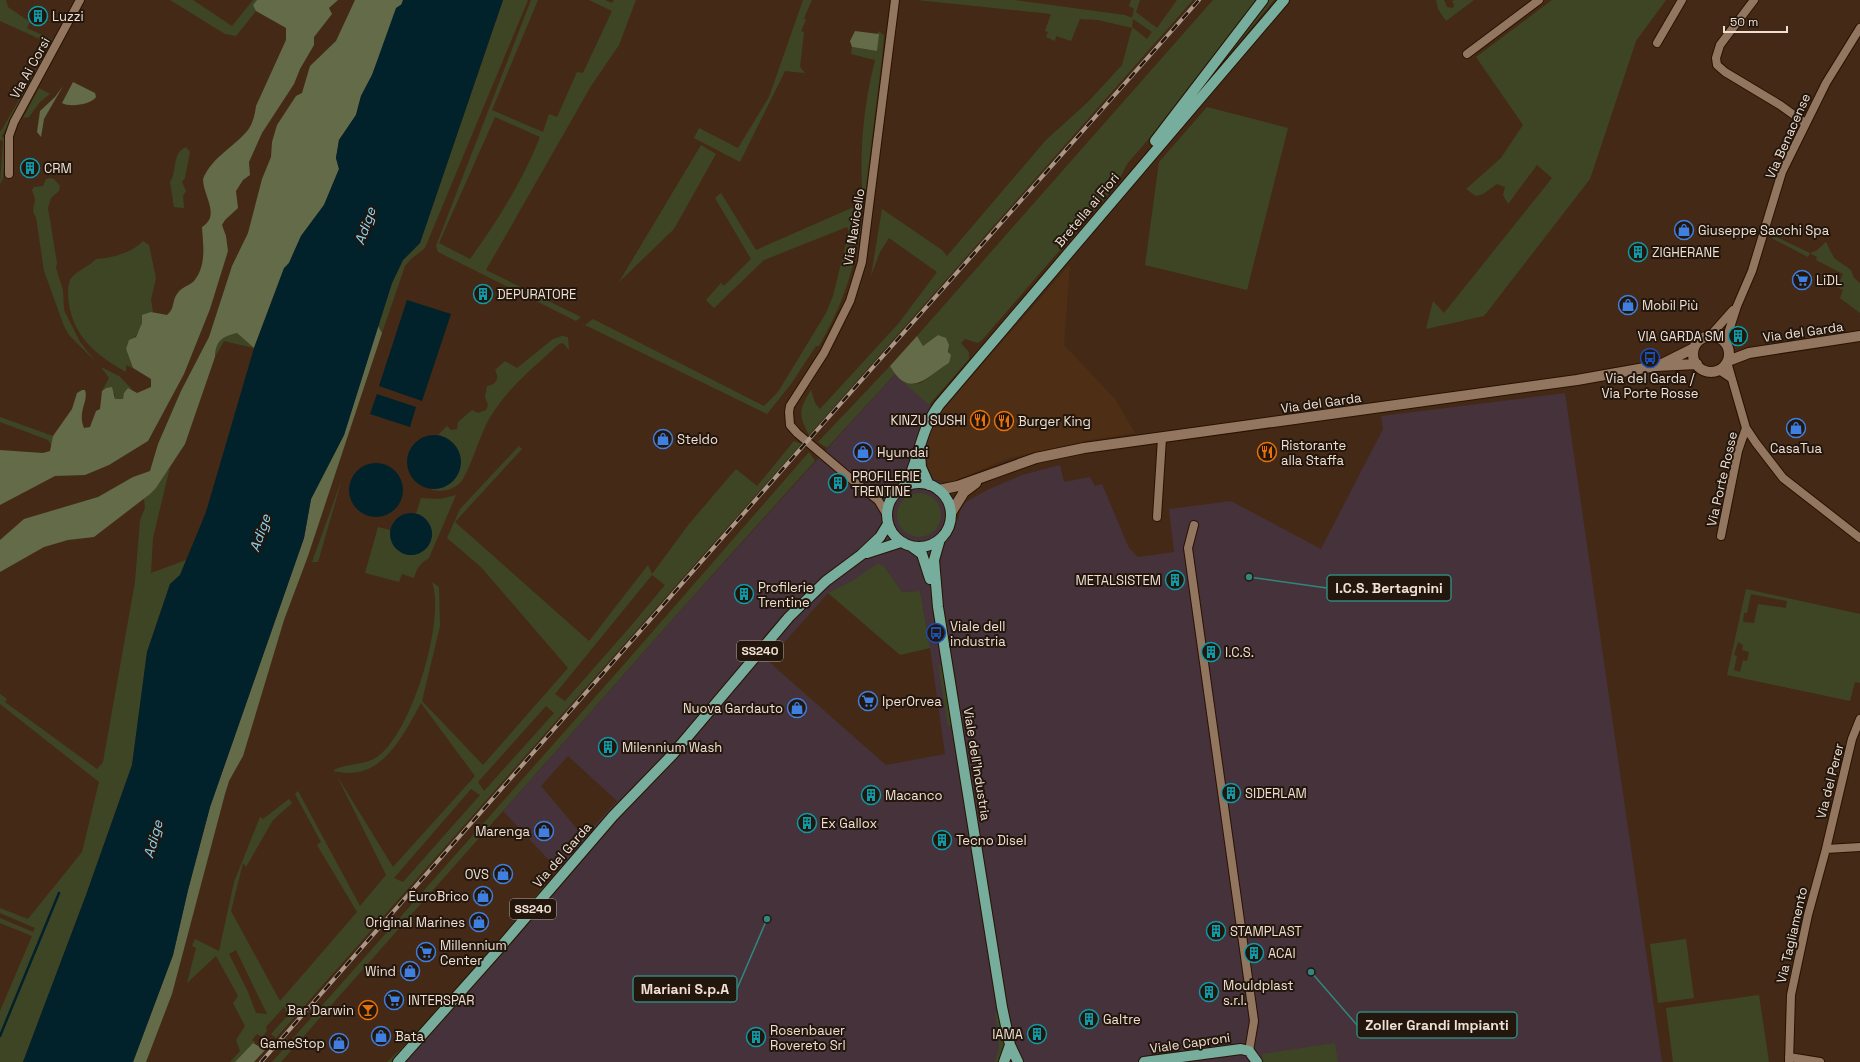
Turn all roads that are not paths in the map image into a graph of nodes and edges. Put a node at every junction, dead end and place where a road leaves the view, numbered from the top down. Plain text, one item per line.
1 (80, 0) edge
2 (895, 0) edge
3 (1263, 0) edge
4 (1284, 0) edge
5 (1539, 0) edge
6 (1682, 0) edge
7 (1754, 0) edge
8 (1860, 28) edge
9 (1657, 43) dead end
10 (1467, 54) dead end
11 (1805, 123) junction
12 (9, 174) dead end
13 (1122, 189) junction
14 (1737, 306) junction
15 (1710, 336) junction
16 (1860, 336) edge
17 (1727, 345) junction
18 (1694, 348) junction
19 (1749, 353) junction
20 (1727, 362) junction
21 (1697, 364) junction
22 (1656, 366) junction
23 (1719, 370) junction
24 (1731, 378) junction
25 (1746, 428) junction
26 (1162, 438) junction
27 (920, 443) junction
28 (992, 474) junction
29 (856, 483) junction
30 (929, 485) junction
31 (902, 488) junction
32 (939, 490) junction
33 (951, 513) junction
34 (1157, 517) dead end
35 (888, 520) junction
36 (1194, 525) dead end
37 (1721, 536) dead end
38 (1860, 538) edge
39 (940, 539) junction
40 (901, 542) junction
41 (911, 546) junction
42 (861, 555) junction
43 (931, 583) joint
44 (938, 607) junction
45 (1860, 720) edge
46 (1852, 739) junction
47 (1860, 744) edge
48 (670, 757) junction
49 (1860, 847) edge
50 (1826, 849) junction
51 (1010, 1045) junction
52 (1249, 1051) junction
53 (1789, 1060) edge
54 (398, 1062) edge
55 (405, 1062) edge
56 (1004, 1062) edge
57 (1018, 1062) edge
58 (1144, 1062) edge
59 (1257, 1062) edge
60 (1820, 1062) edge

1 - 12 street, Via Ai Corsi
2 - 29 street, Via Navicello
3 - 13 main road
4 - 13 main road, Bretella ai Fiori
5 - 10 street
6 - 9 street
7 - 11 street
8 - 11 street, Via Benacense
11 - 14 street, Via Benacense
13 - 27 main road, Bretella ai Fiori
14 - 15 street
14 - 17 street
15 - 17 street
15 - 18 street
16 - 19 street, Via del Garda
17 - 19 street, Via del Garda
17 - 20 street
18 - 21 street
18 - 22 street, Via del Garda
19 - 20 street, Via del Garda
20 - 23 street
20 - 24 street, Via Porte Rosse
21 - 22 street, Via del Garda
21 - 23 street
22 - 26 street, Via del Garda
23 - 24 street
24 - 25 street, Via Porte Rosse
25 - 37 street, Via Porte Rosse
25 - 38 street, Via Porte Rosse
26 - 28 street, Via del Garda
26 - 34 street
27 - 30 main road, Bretella ai Fiori
27 - 31 main road, Bretella ai Fiori
28 - 32 street, Via del Garda
28 - 33 street, Via del Garda
29 - 31 street, Via Navicello
29 - 35 street, Via Navicello
30 - 31 main road
30 - 32 main road
31 - 35 main road, Via del Garda
32 - 33 main road
33 - 39 main road, Via del Garda
35 - 40 main road
35 - 42 main road, Via del Garda
36 - 52 street
39 - 41 main road
39 - 44 main road, Viale dell'Industria
40 - 41 main road
40 - 42 main road, Via del Garda
41 - 43 main road, Viale dell'Industria
42 - 48 main road, Via del Garda / SS240
43 - 44 street, Viale dell'Industria
44 - 51 main road, Viale dell'Industria
45 - 46 street, Via del Perer
46 - 47 street
46 - 50 street, Via del Perer
48 - 54 main road, Via del Garda / SS240
48 - 55 main road, Via del Garda / SS240
49 - 50 street
50 - 53 street, Via Tagliamento
51 - 56 main road
51 - 57 main road, Viale dell'Industria
52 - 58 main road, Viale Caproni
52 - 59 main road, Viale Caproni
53 - 60 street

